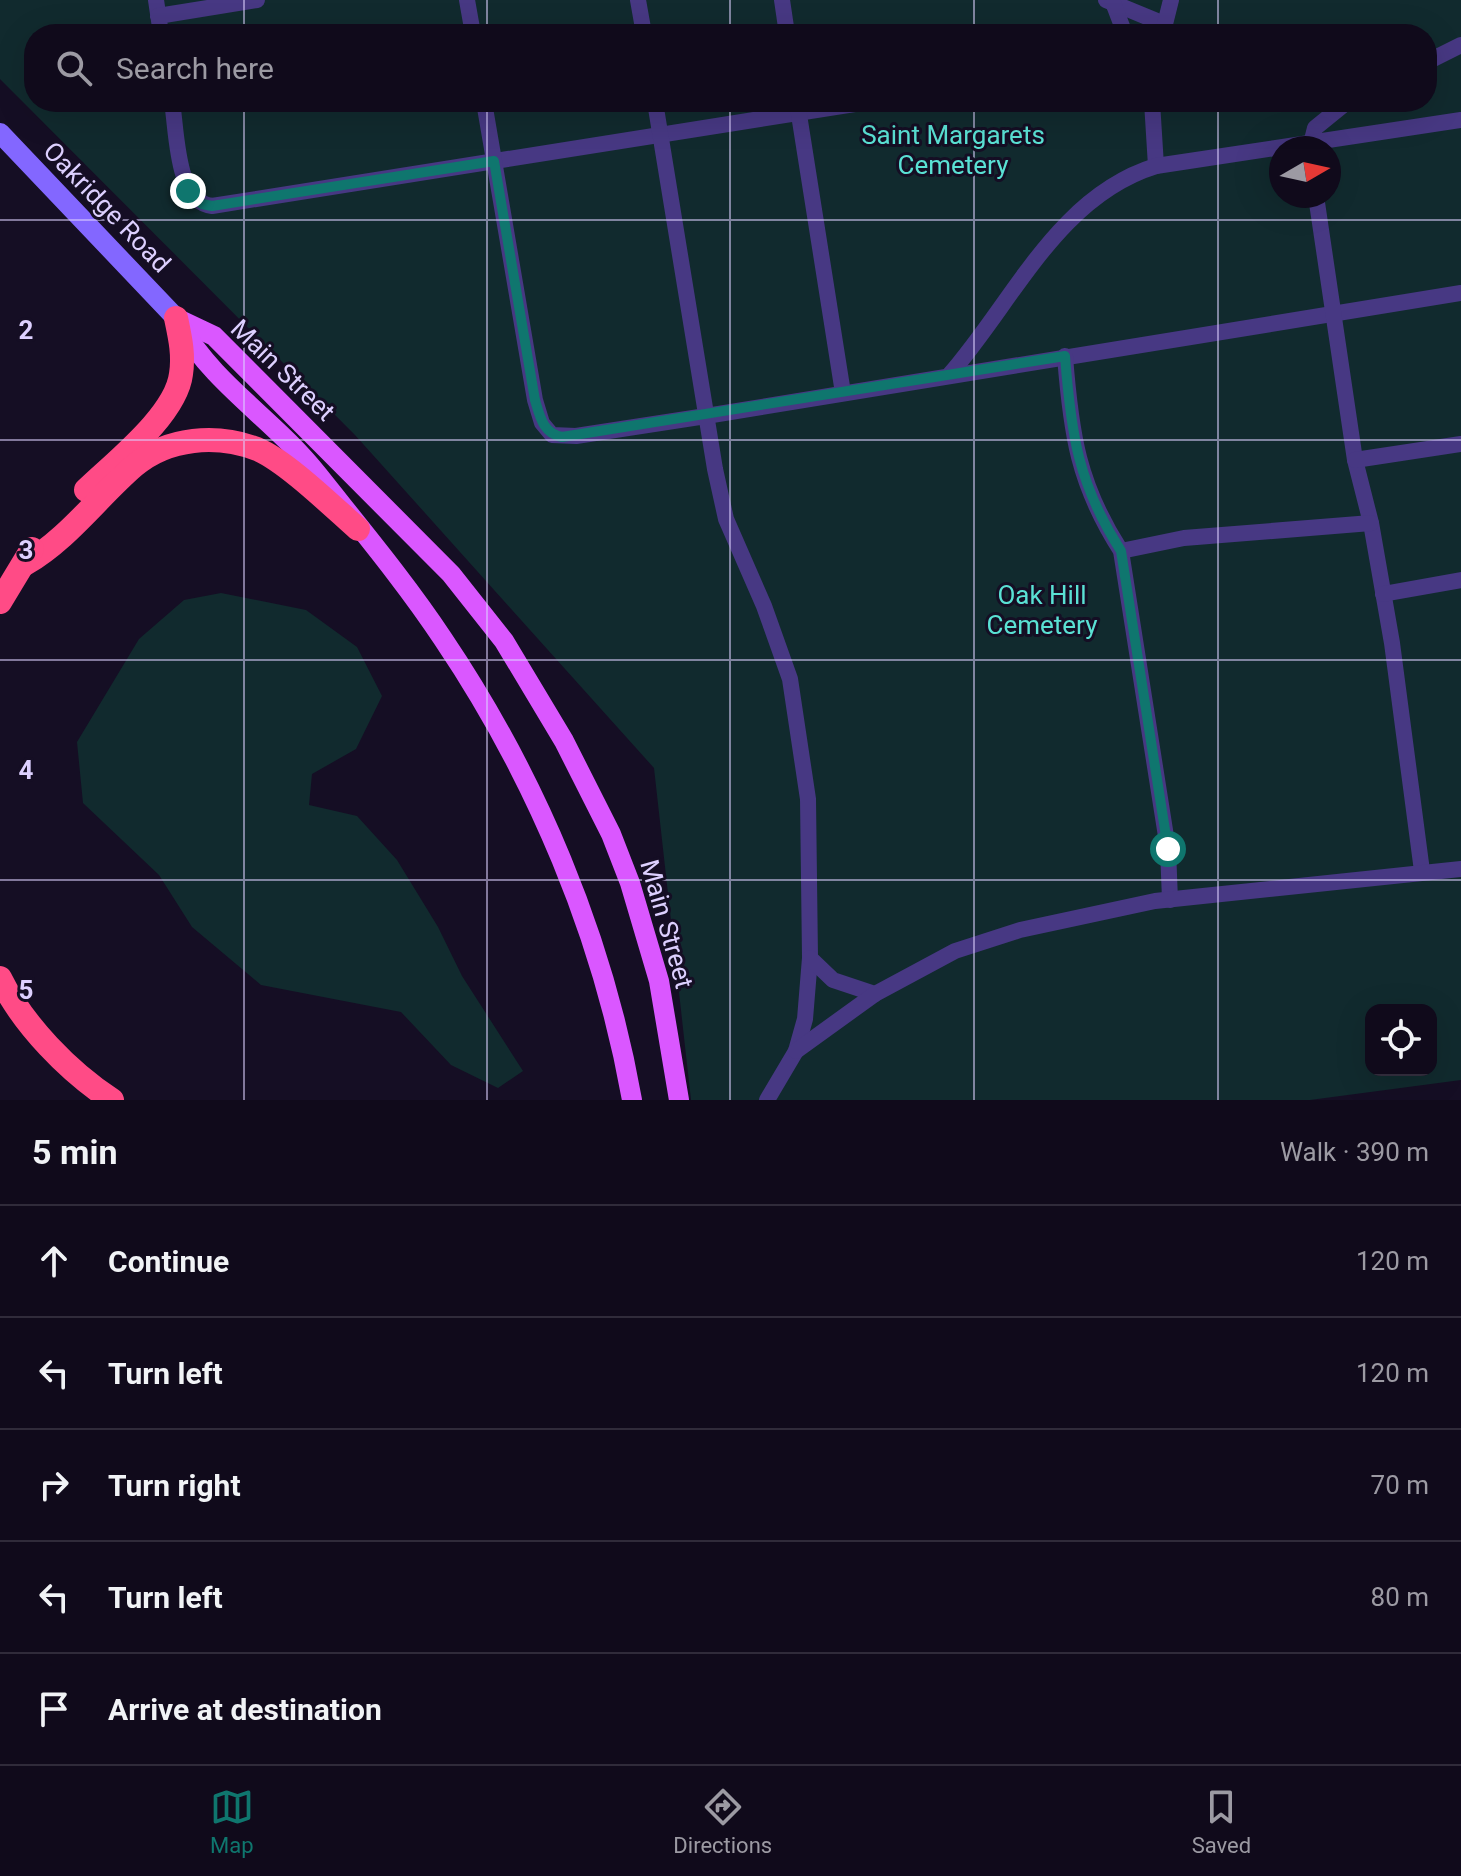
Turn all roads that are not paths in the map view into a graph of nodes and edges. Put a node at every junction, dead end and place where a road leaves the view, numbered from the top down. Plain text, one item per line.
1 (257, 0) edge
2 (467, 0) edge
3 (638, 0) edge
4 (782, 0) edge
5 (1171, 0) edge
6 (1110, 1) edge
7 (157, 8) edge
8 (471, 24) edge
9 (642, 24) edge
10 (786, 24) edge
11 (1120, 24) edge
12 (1154, 24) edge
13 (1164, 24) edge
14 (1461, 45) edge
15 (1437, 57) edge
16 (174, 112) edge
17 (486, 112) edge
18 (657, 112) edge
19 (778, 112) edge
20 (799, 112) edge
21 (1153, 112) edge
22 (1333, 112) edge
23 (1461, 120) edge
24 (0, 133) edge
25 (661, 135) junction
26 (1313, 136) edge
27 (1341, 140) edge
28 (1269, 151) edge
29 (494, 161) junction
30 (1156, 166) junction
31 (1318, 208) edge
32 (1461, 293) edge
33 (1331, 314) junction
34 (176, 318) junction
35 (1065, 356) junction
36 (950, 374) junction
37 (843, 393) junction
38 (706, 416) junction
39 (1461, 444) edge
40 (1355, 460) junction
41 (1371, 523) junction
42 (358, 529) junction
43 (1121, 551) junction
44 (25, 564) junction
45 (1461, 580) edge
46 (1383, 594) junction
47 (0, 602) edge
48 (1461, 869) edge
49 (1422, 871) junction
50 (1170, 900) junction
51 (810, 958) junction
52 (0, 978) edge
53 (875, 994) junction
54 (796, 1051) junction
55 (112, 1100) edge
56 (632, 1100) edge
57 (679, 1100) edge
58 (767, 1100) edge

1 - 7 lane
2 - 8 lane
3 - 9 lane
4 - 10 lane
5 - 13 lane
6 - 11 lane
6 - 12 lane
14 - 15 lane
16 - 29 lane
17 - 29 lane
18 - 25 lane
19 - 25 lane
20 - 37 lane
21 - 30 lane
22 - 26 lane
23 - 27 lane
24 - 34 street, Oakridge Road
25 - 29 lane
25 - 38 lane
28 - 30 lane
29 - 38 lane
30 - 36 lane
31 - 33 lane
32 - 33 lane
33 - 35 lane
33 - 40 lane
34 - 42 main road, Main Street
34 - 44 highway
34 - 57 main road, Main Street
35 - 36 lane
35 - 43 lane
36 - 37 lane
37 - 38 lane
38 - 51 lane
39 - 40 lane
40 - 41 lane
41 - 43 lane
41 - 46 lane
42 - 44 highway
42 - 56 main road, Main Street
43 - 50 lane
44 - 47 highway
45 - 46 lane
46 - 49 lane
48 - 49 lane
49 - 50 lane
50 - 53 lane
51 - 53 lane
51 - 54 lane
52 - 55 highway
53 - 54 lane
54 - 58 lane

